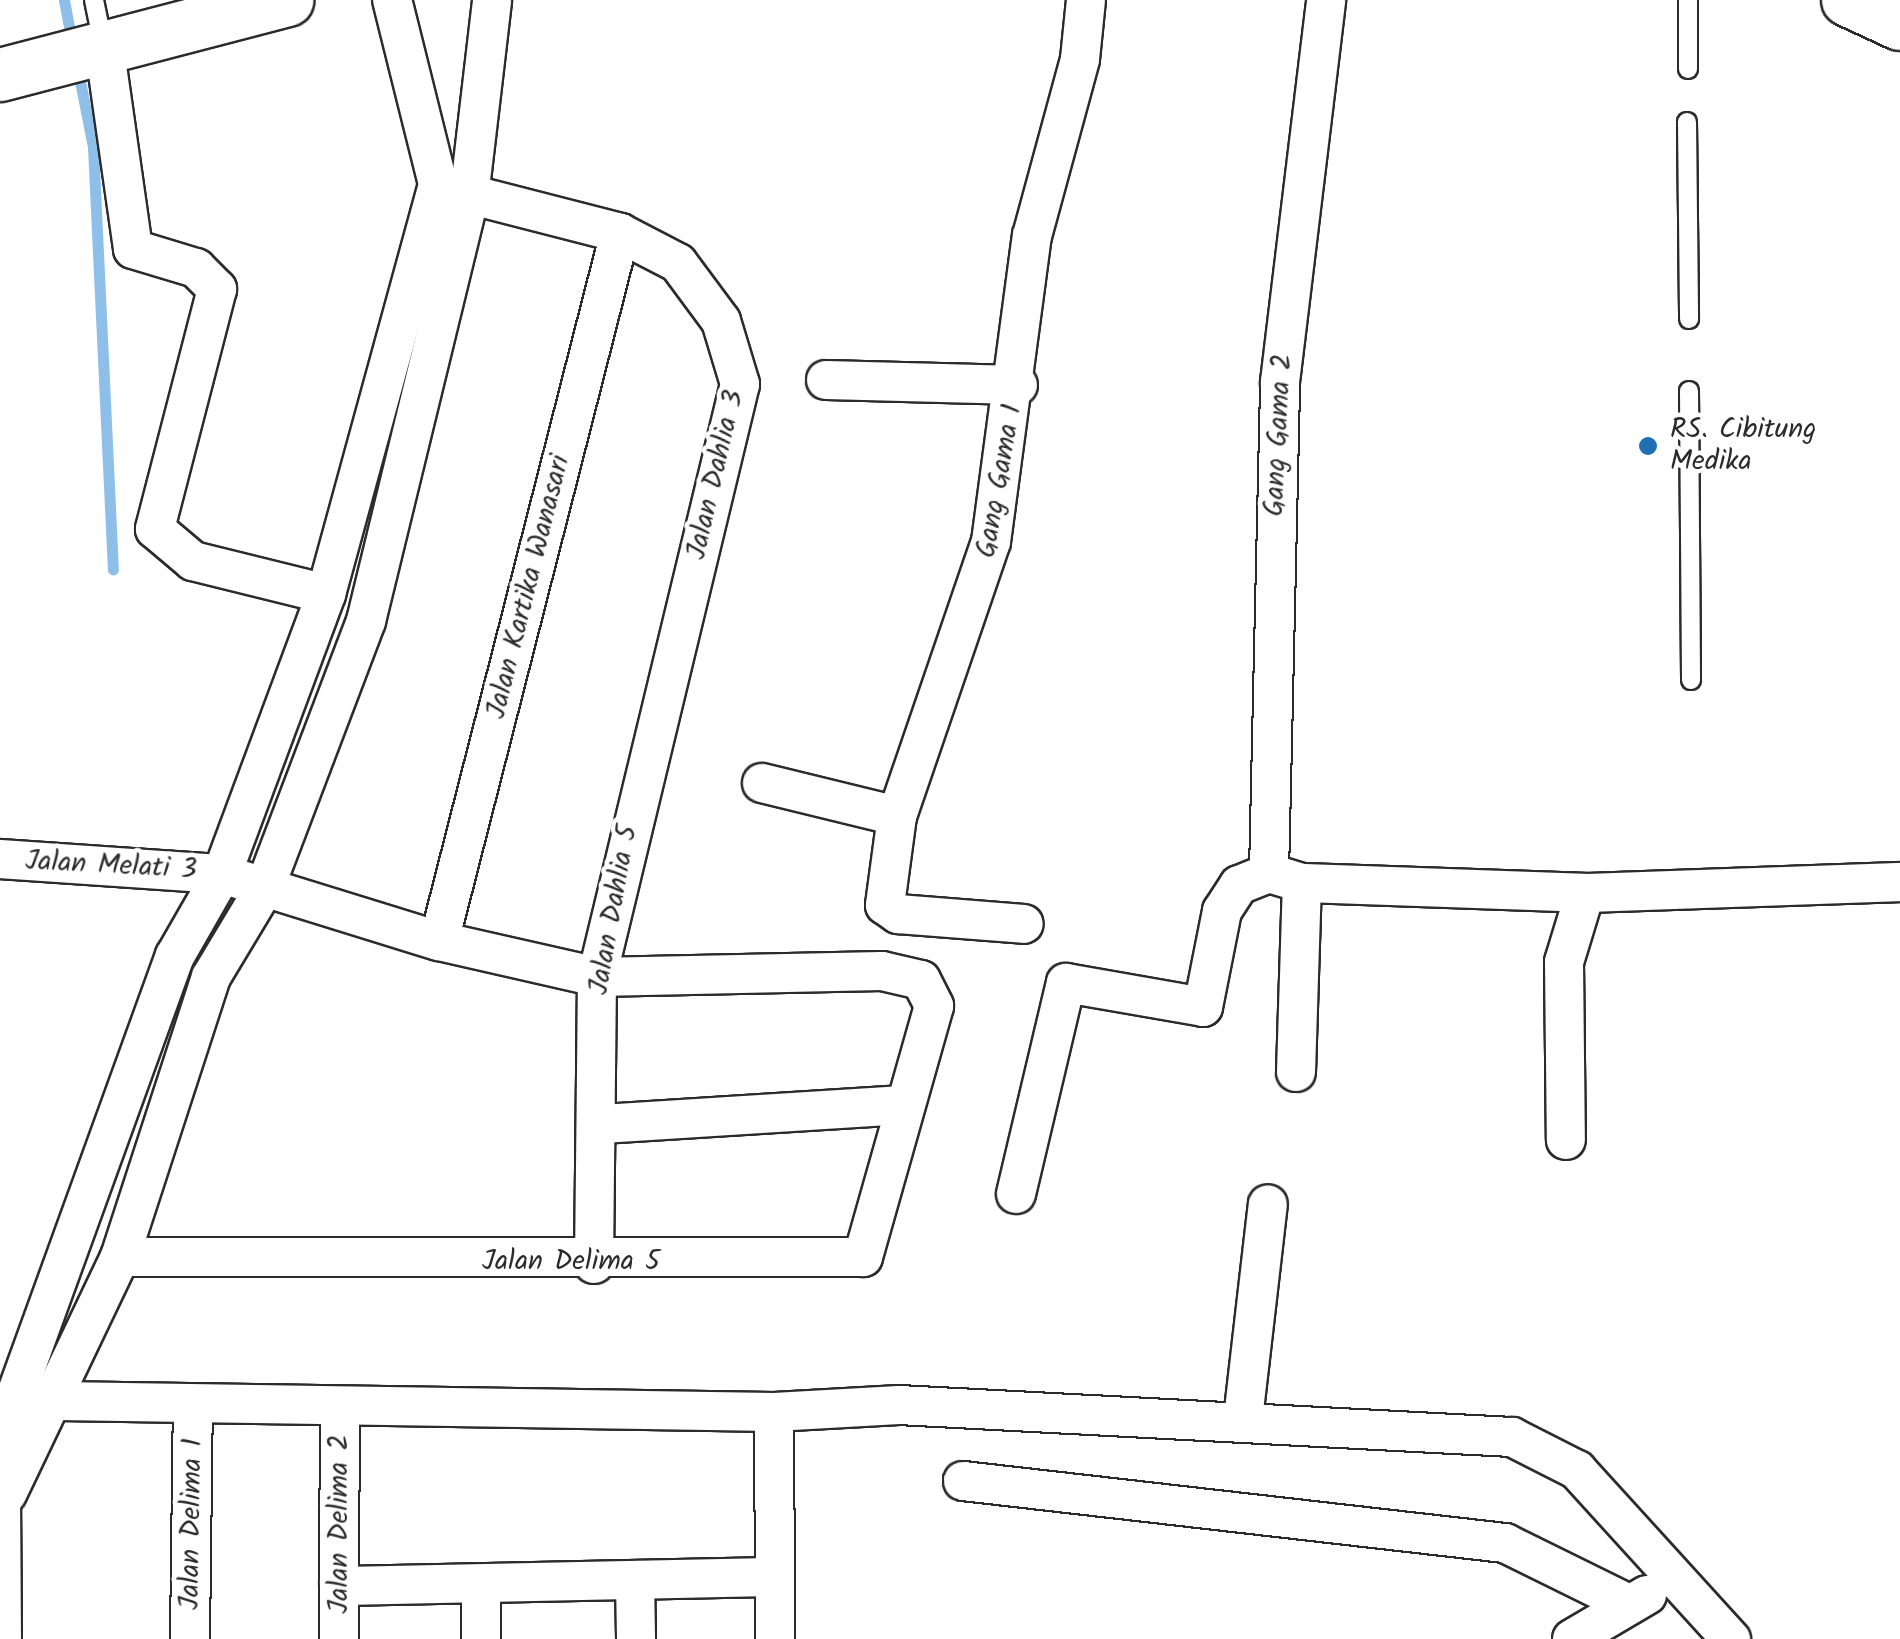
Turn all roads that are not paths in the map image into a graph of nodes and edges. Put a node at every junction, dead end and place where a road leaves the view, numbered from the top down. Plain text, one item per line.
1 (287, 0) edge
2 (392, 0) edge
3 (492, 0) edge
4 (1086, 0) edge
5 (1326, 0) edge
6 (1688, 0) edge
7 (1848, 0) edge
8 (1900, 24) edge
9 (85, 38) edge
10 (1688, 68) dead end
11 (0, 75) edge
12 (1687, 122) dead end
13 (453, 190) junction
14 (620, 233) junction
15 (1689, 318) dead end
16 (826, 380) dead end
17 (1018, 385) junction
18 (1690, 391) dead end
19 (326, 594) junction
20 (680, 623) joint
21 (1691, 680) dead end
22 (762, 783) dead end
23 (897, 816) junction
24 (1, 863) edge
25 (222, 874) junction
26 (1286, 878) junction
27 (1900, 882) edge
28 (265, 887) junction
29 (1586, 893) junction
30 (1024, 924) dead end
31 (439, 941) junction
32 (596, 977) junction
33 (1296, 1072) dead end
34 (904, 1105) junction
35 (601, 1124) junction
36 (1566, 1140) dead end
37 (1016, 1194) dead end
38 (1268, 1204) dead end
39 (120, 1258) junction
40 (594, 1264) junction
41 (58, 1401) junction
42 (193, 1408) junction
43 (340, 1408) junction
44 (774, 1412) junction
45 (1243, 1418) junction
46 (963, 1481) dead end
47 (3, 1494) edge
48 (775, 1577) junction
49 (635, 1580) junction
50 (1671, 1583) junction
51 (481, 1584) junction
52 (339, 1586) junction
53 (1629, 1604) junction
54 (2, 1639) edge
55 (190, 1639) edge
56 (339, 1639) edge
57 (482, 1639) edge
58 (636, 1639) edge
59 (775, 1639) edge
60 (1572, 1639) edge
61 (1730, 1639) edge

1 - 9 main road
2 - 13 street
3 - 13 street
4 - 17 street, Gang Gama 1
5 - 26 street, Gang Gama 2
6 - 10 lane
7 - 8 main road
9 - 11 main road
9 - 19 street
12 - 15 lane
13 - 14 street, Jalan Dahlia 3
13 - 19 street
13 - 28 street
14 - 20 street, Jalan Dahlia 3
14 - 31 street, Jalan Kartika Wanasari
16 - 17 street
17 - 23 street, Gang Gama 1
18 - 21 lane
19 - 25 street
20 - 32 street, Jalan Dahlia 5
22 - 23 street
23 - 30 street, Gang Gama 1
24 - 25 street, Jalan Melati 3
25 - 28 street, Jalan Melati 3
25 - 47 street
26 - 29 street
26 - 33 street, Gang Gama 2
26 - 37 street
27 - 29 street
28 - 31 street, Jalan Melati 3
28 - 39 street
29 - 36 street
31 - 32 street, Jalan Delima 5
32 - 34 street, Jalan Delima 5
32 - 35 street, Jalan Dahlia 5
34 - 35 street
34 - 40 street, Jalan Delima 5
35 - 40 street, Jalan Dahlia 5
38 - 45 street
39 - 40 street, Jalan Delima 5
39 - 41 street
41 - 42 street
41 - 47 street
42 - 43 street
42 - 55 street, Jalan Delima 1
43 - 44 street
43 - 52 street, Jalan Delima 2
44 - 45 street
44 - 48 street
45 - 50 street
46 - 53 street
47 - 54 street
48 - 49 street
48 - 59 street
49 - 51 street
49 - 58 street
50 - 53 street
50 - 61 street
51 - 52 street
51 - 57 street
52 - 56 street, Jalan Delima 2
53 - 60 street

